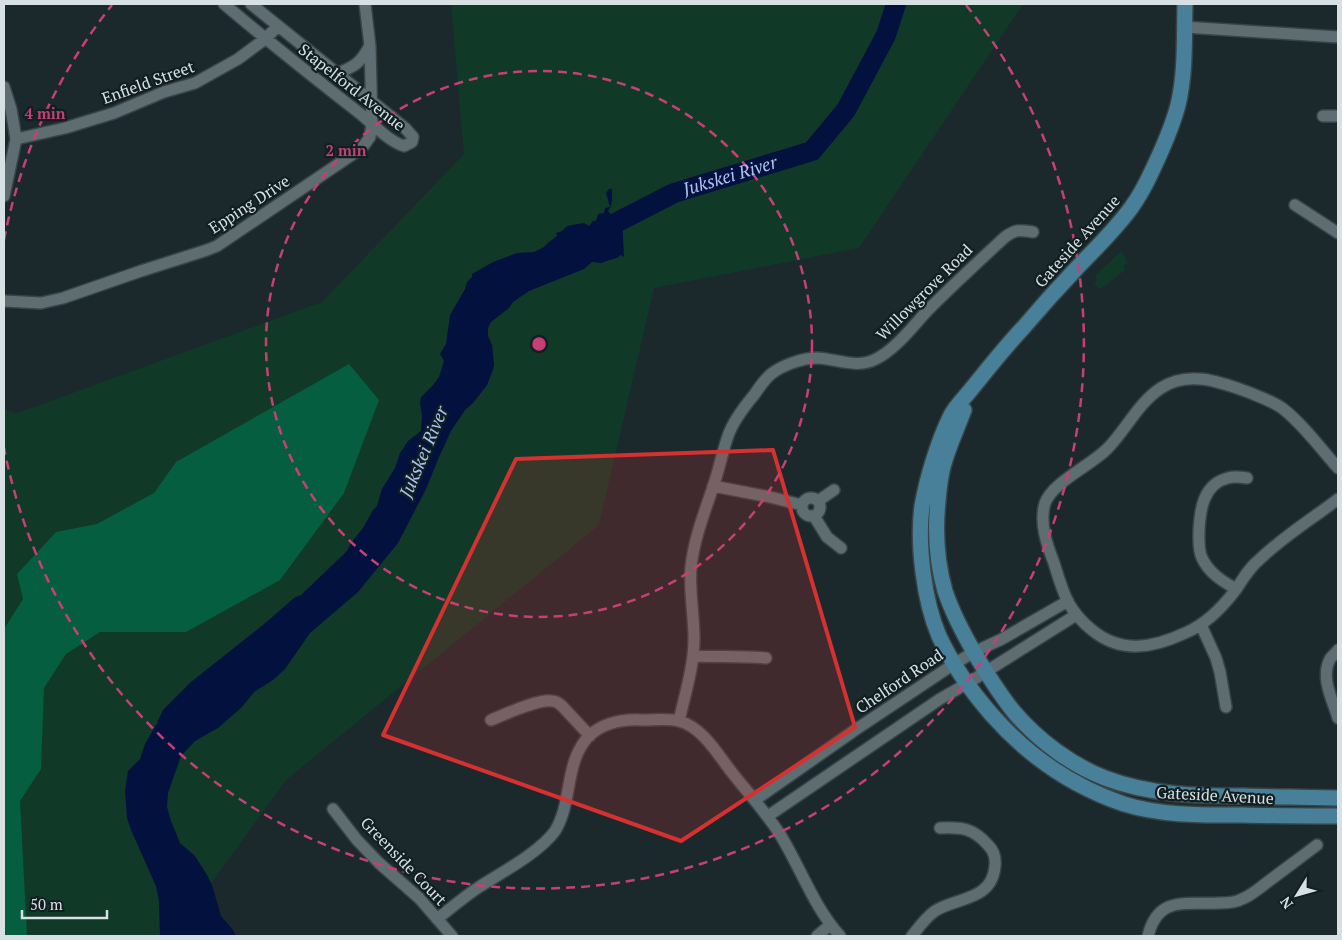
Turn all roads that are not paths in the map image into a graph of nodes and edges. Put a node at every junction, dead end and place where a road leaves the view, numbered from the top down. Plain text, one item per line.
1 (224, 4) edge
2 (251, 4) edge
3 (365, 4) edge
4 (1185, 4) edge
5 (278, 26) junction
6 (1184, 27) junction
7 (1338, 37) edge
8 (265, 39) junction
9 (370, 46) junction
10 (337, 74) junction
11 (4, 87) edge
12 (372, 102) junction
13 (1323, 116) dead end
14 (1338, 116) edge
15 (372, 123) junction
16 (16, 139) junction
17 (4, 196) edge
18 (1295, 205) dead end
19 (1033, 232) dead end
20 (1338, 233) edge
21 (4, 301) edge
22 (969, 392) junction
23 (1338, 468) edge
24 (1247, 478) dead end
25 (714, 486) junction
26 (834, 490) dead end
27 (1338, 499) edge
28 (818, 501) junction
29 (802, 505) junction
30 (814, 516) junction
31 (841, 548) dead end
32 (1236, 589) junction
33 (1068, 601) junction
34 (1076, 615) junction
35 (1202, 626) junction
36 (1002, 638) junction
37 (1338, 650) edge
38 (974, 652) junction
39 (1012, 655) junction
40 (693, 656) junction
41 (766, 658) dead end
42 (954, 664) junction
43 (986, 672) junction
44 (968, 683) junction
45 (1226, 707) dead end
46 (1338, 718) edge
47 (491, 720) dead end
48 (679, 721) junction
49 (590, 736) junction
50 (1338, 798) edge
51 (755, 800) junction
52 (334, 808) dead end
53 (768, 816) junction
54 (1338, 816) edge
55 (940, 828) dead end
56 (1317, 845) dead end
57 (437, 919) junction
58 (830, 925) junction
59 (452, 936) edge
60 (817, 936) edge
61 (840, 936) edge
62 (912, 936) edge
63 (1148, 936) edge

1 - 8 street, Stapelford Avenue
2 - 5 street, Stapelford Avenue
3 - 9 street, Epping Drive
4 - 6 street, Gateside Avenue
5 - 8 street, Enfield Street
5 - 10 street, Stapelford Avenue
6 - 7 street
6 - 22 street, Gateside Avenue
8 - 15 street, Stapelford Avenue
8 - 16 street, Enfield Street
9 - 10 street
9 - 12 street, Epping Drive
10 - 12 street, Stapelford Avenue
11 - 16 street
12 - 15 street, Epping Drive
12 - 15 street, Stapelford Avenue
13 - 14 street
15 - 21 street, Epping Drive
16 - 17 street
18 - 20 street
19 - 25 street, Willowgrove Road
22 - 38 street, Gateside Avenue
22 - 42 street, Gateside Avenue
23 - 33 street
24 - 32 street
25 - 29 street
25 - 40 street, Willowgrove Road
26 - 28 street
27 - 32 street
28 - 29 street
28 - 30 street
29 - 30 street
30 - 31 street
32 - 35 street
33 - 34 street
33 - 36 street, Chelford Road
34 - 35 street
34 - 39 street
35 - 45 street
36 - 38 street, Chelford Road
36 - 39 street
37 - 46 street
38 - 42 street, Chelford Road
38 - 43 street, Gateside Avenue
39 - 43 street
40 - 41 street
40 - 48 street, Willowgrove Road
42 - 44 street, Gateside Avenue
42 - 51 street, Chelford Road
43 - 44 street
43 - 50 street, Gateside Avenue
44 - 53 street
44 - 54 street, Gateside Avenue
47 - 49 street
48 - 49 street
48 - 51 street
49 - 57 street
51 - 53 street
52 - 57 street, Greenside Court
53 - 58 street
55 - 62 street
56 - 63 street
57 - 59 street, Greenside Court
58 - 60 street
58 - 61 street

